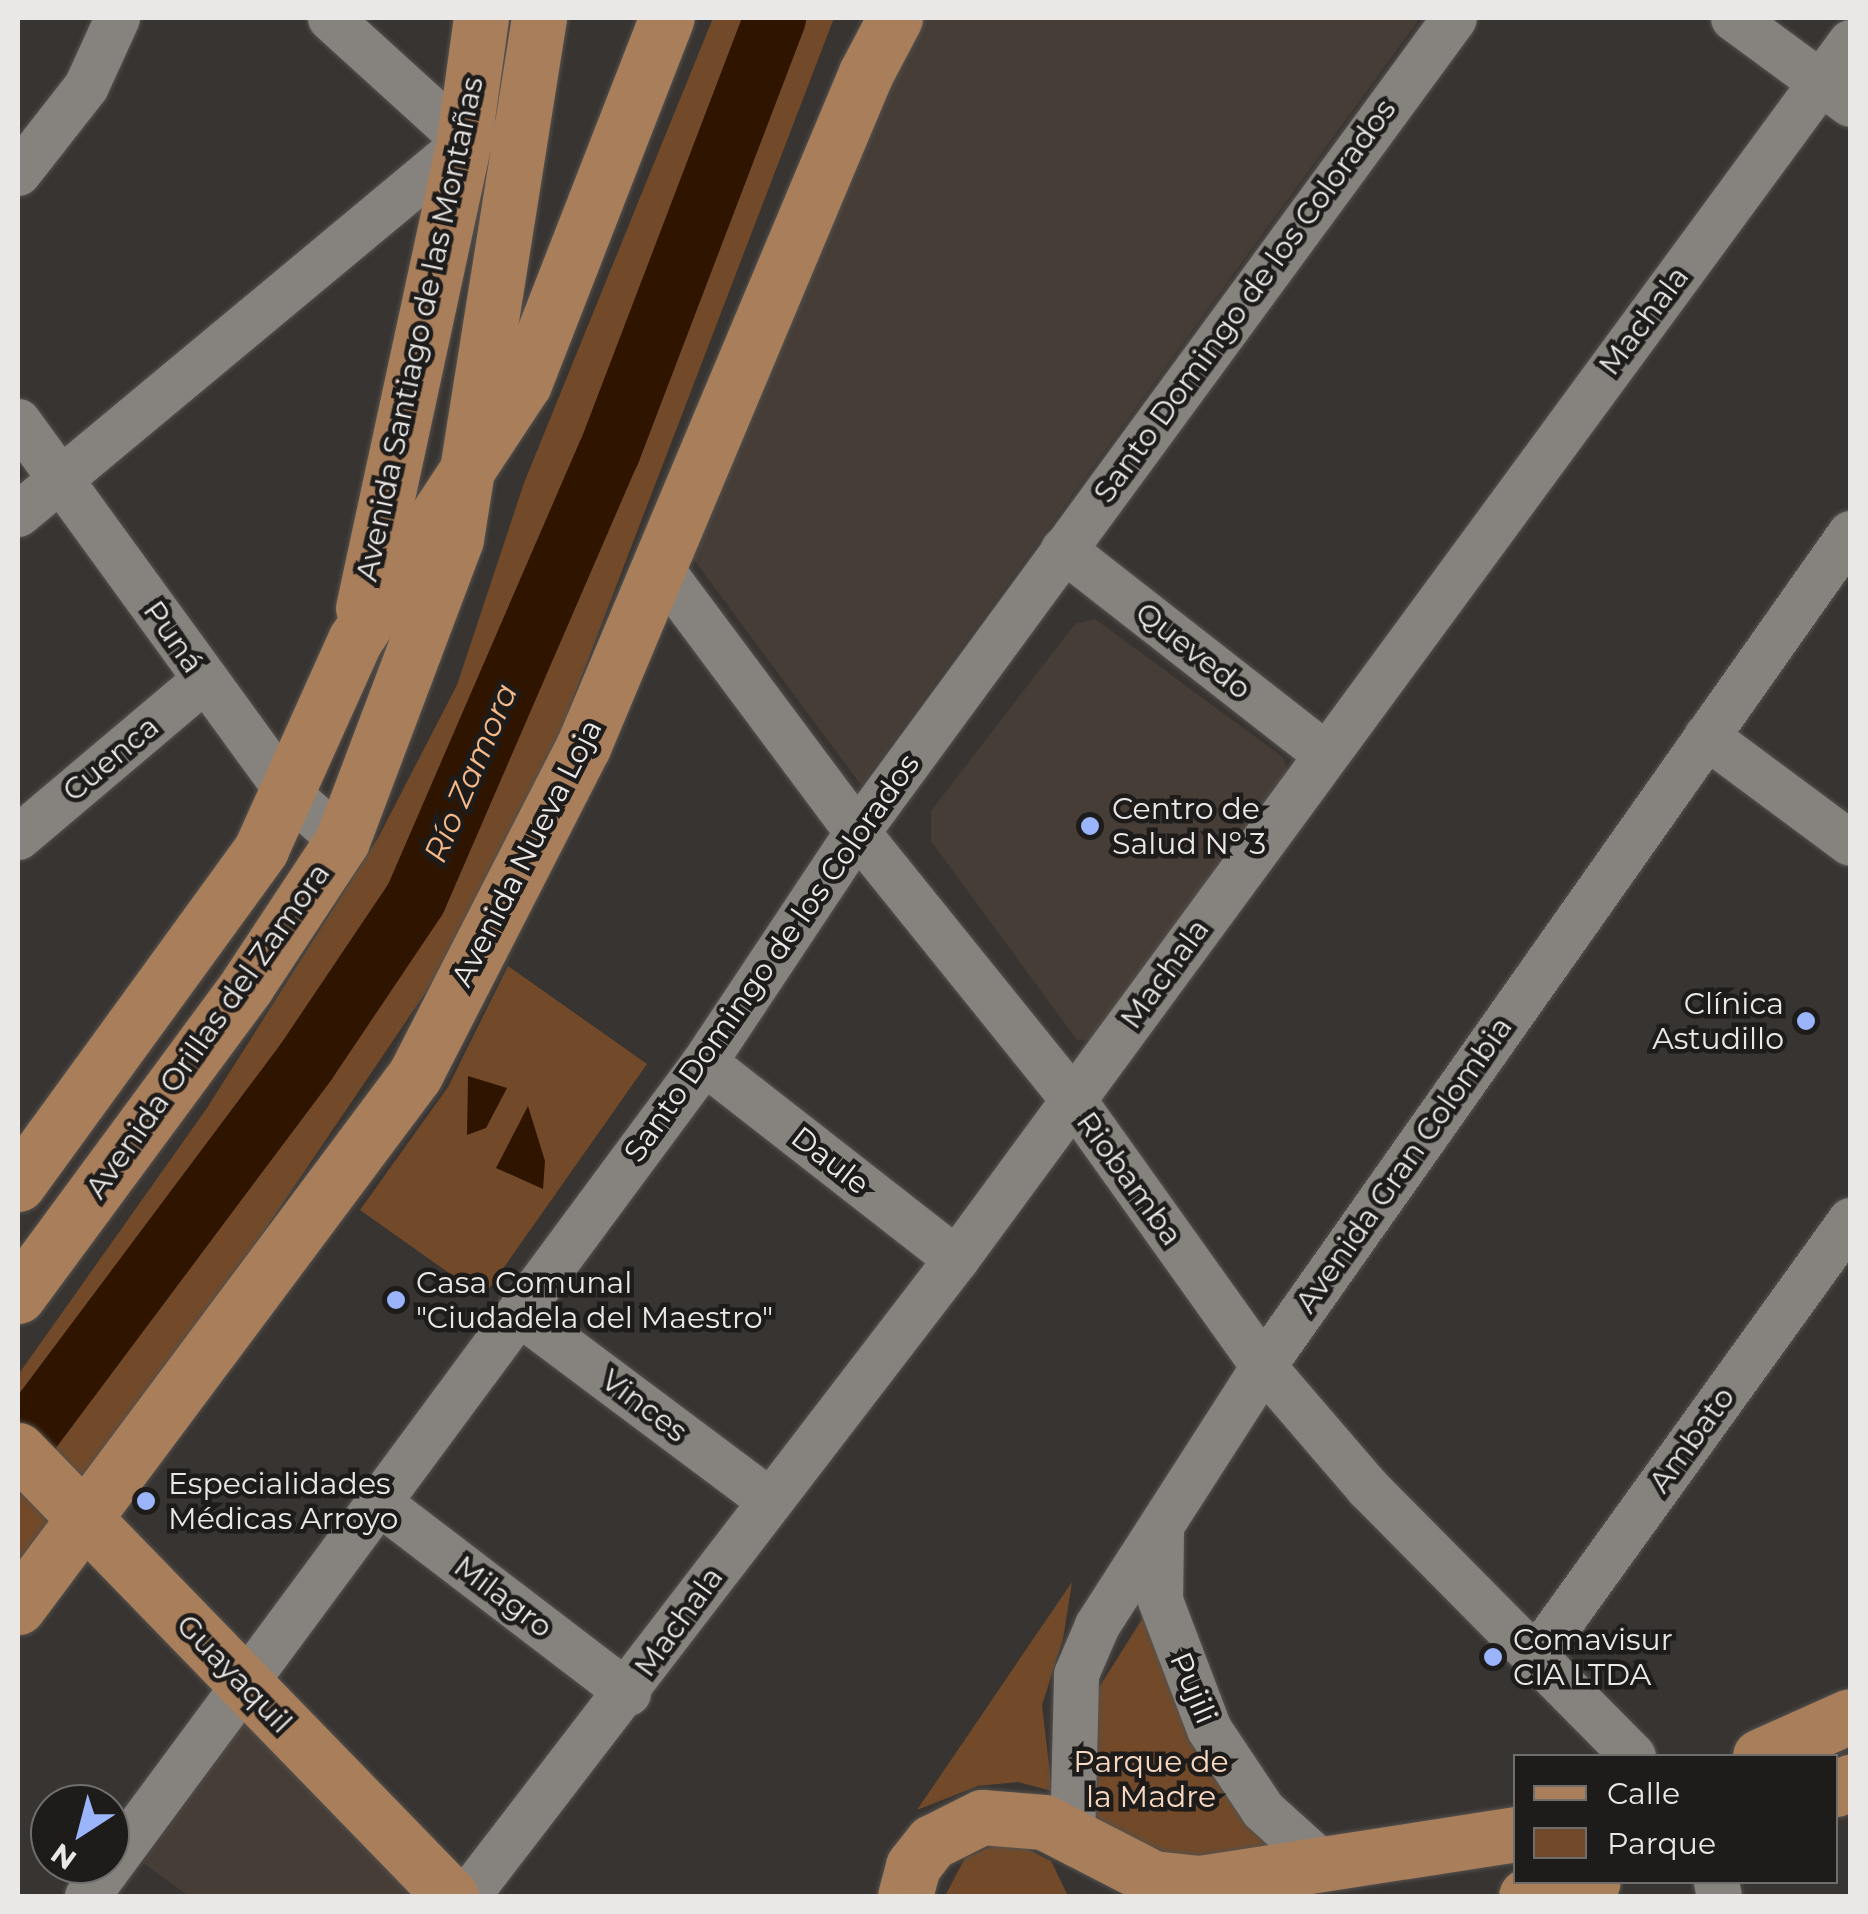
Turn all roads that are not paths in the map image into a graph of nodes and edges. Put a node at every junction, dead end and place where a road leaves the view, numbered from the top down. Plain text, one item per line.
1 (116, 18) edge
2 (330, 18) edge
3 (482, 18) edge
4 (539, 18) edge
5 (667, 18) edge
6 (895, 18) edge
7 (1454, 18) edge
8 (1733, 18) edge
9 (1850, 42) edge
10 (1836, 93) edge
11 (530, 102) junction
12 (464, 140) junction
13 (18, 173) edge
14 (18, 421) edge
15 (470, 470) junction
16 (62, 478) junction
17 (18, 514) edge
18 (1850, 533) edge
19 (1063, 549) junction
20 (661, 569) junction
21 (355, 640) junction
22 (204, 680) junction
23 (1706, 736) junction
24 (1324, 753) junction
25 (288, 793) junction
26 (856, 832) junction
27 (18, 837) edge
28 (342, 841) junction
29 (1850, 843) edge
30 (704, 1062) junction
31 (1074, 1101) junction
32 (18, 1184) edge
33 (1850, 1220) edge
34 (956, 1260) junction
35 (18, 1296) edge
36 (519, 1313) junction
37 (1262, 1366) junction
38 (18, 1450) edge
39 (768, 1499) junction
40 (377, 1501) junction
41 (83, 1521) junction
42 (1161, 1532) junction
43 (18, 1607) edge
44 (1534, 1659) junction
45 (244, 1684) junction
46 (628, 1693) junction
47 (1850, 1716) edge
48 (1631, 1754) edge
49 (1764, 1754) edge
50 (1513, 1834) edge
51 (1072, 1841) junction
52 (1323, 1864) junction
53 (1583, 1884) edge
54 (87, 1896) edge
55 (451, 1896) edge
56 (467, 1896) edge
57 (905, 1896) edge
58 (1093, 1896) edge
59 (1526, 1896) edge

1 - 13 street
2 - 12 street
3 - 12 main road, Avenida Santiago de las Montañas
4 - 11 main road, Avenida Santiago de las Montañas
5 - 15 main road, Avenida Orillas del Zamora
6 - 20 main road, Avenida Nueva Loja
7 - 19 street, Santo Domingo de los Colorados
8 - 10 street
9 - 10 street, Machala
10 - 24 street, Machala
11 - 12 street
11 - 15 main road, Avenida Santiago de las Montañas
12 - 16 street
12 - 21 main road, Avenida Santiago de las Montañas
14 - 16 street, Puná
15 - 21 main road, Avenida Orillas del Zamora
15 - 28 main road, Avenida Orillas del Zamora
16 - 17 street
16 - 22 street, Puná
18 - 23 street, Avenida Gran Colombia
19 - 24 street, Quevedo
19 - 26 street, Santo Domingo de los Colorados
20 - 26 street, Riobamba
20 - 41 main road, Avenida Nueva Loja
21 - 25 main road, Avenida Orillas del Zamora
22 - 25 street, Puná
22 - 27 street, Cuenca
23 - 29 street
23 - 37 street, Avenida Gran Colombia
24 - 31 street, Machala
25 - 28 street, Puná
25 - 32 main road, Avenida Orillas del Zamora
26 - 30 street, Santo Domingo de los Colorados
26 - 31 street, Riobamba
28 - 35 main road, Avenida Orillas del Zamora
30 - 34 street, Daule
30 - 36 street, Santo Domingo de los Colorados
31 - 34 street, Machala
31 - 37 street, Riobamba
33 - 44 street, Ambato
34 - 39 street, Machala
36 - 39 street, Vinces
36 - 40 street, Santo Domingo de los Colorados
37 - 42 street, Avenida Gran Colombia
37 - 44 street, Riobamba
38 - 41 main road, Guayaquil
39 - 46 street, Machala
40 - 45 street, Santo Domingo de los Colorados
40 - 46 street, Milagro
41 - 43 main road, Avenida Nueva Loja
41 - 45 main road, Guayaquil
42 - 51 street, Avenida Gran Colombia
42 - 52 street, Pujili
44 - 48 street, Riobamba
45 - 54 street, Santo Domingo de los Colorados
45 - 55 main road, Guayaquil
46 - 56 street, Machala
47 - 49 main road
50 - 52 main road
51 - 52 main road
51 - 57 main road
51 - 58 main road
53 - 59 main road

